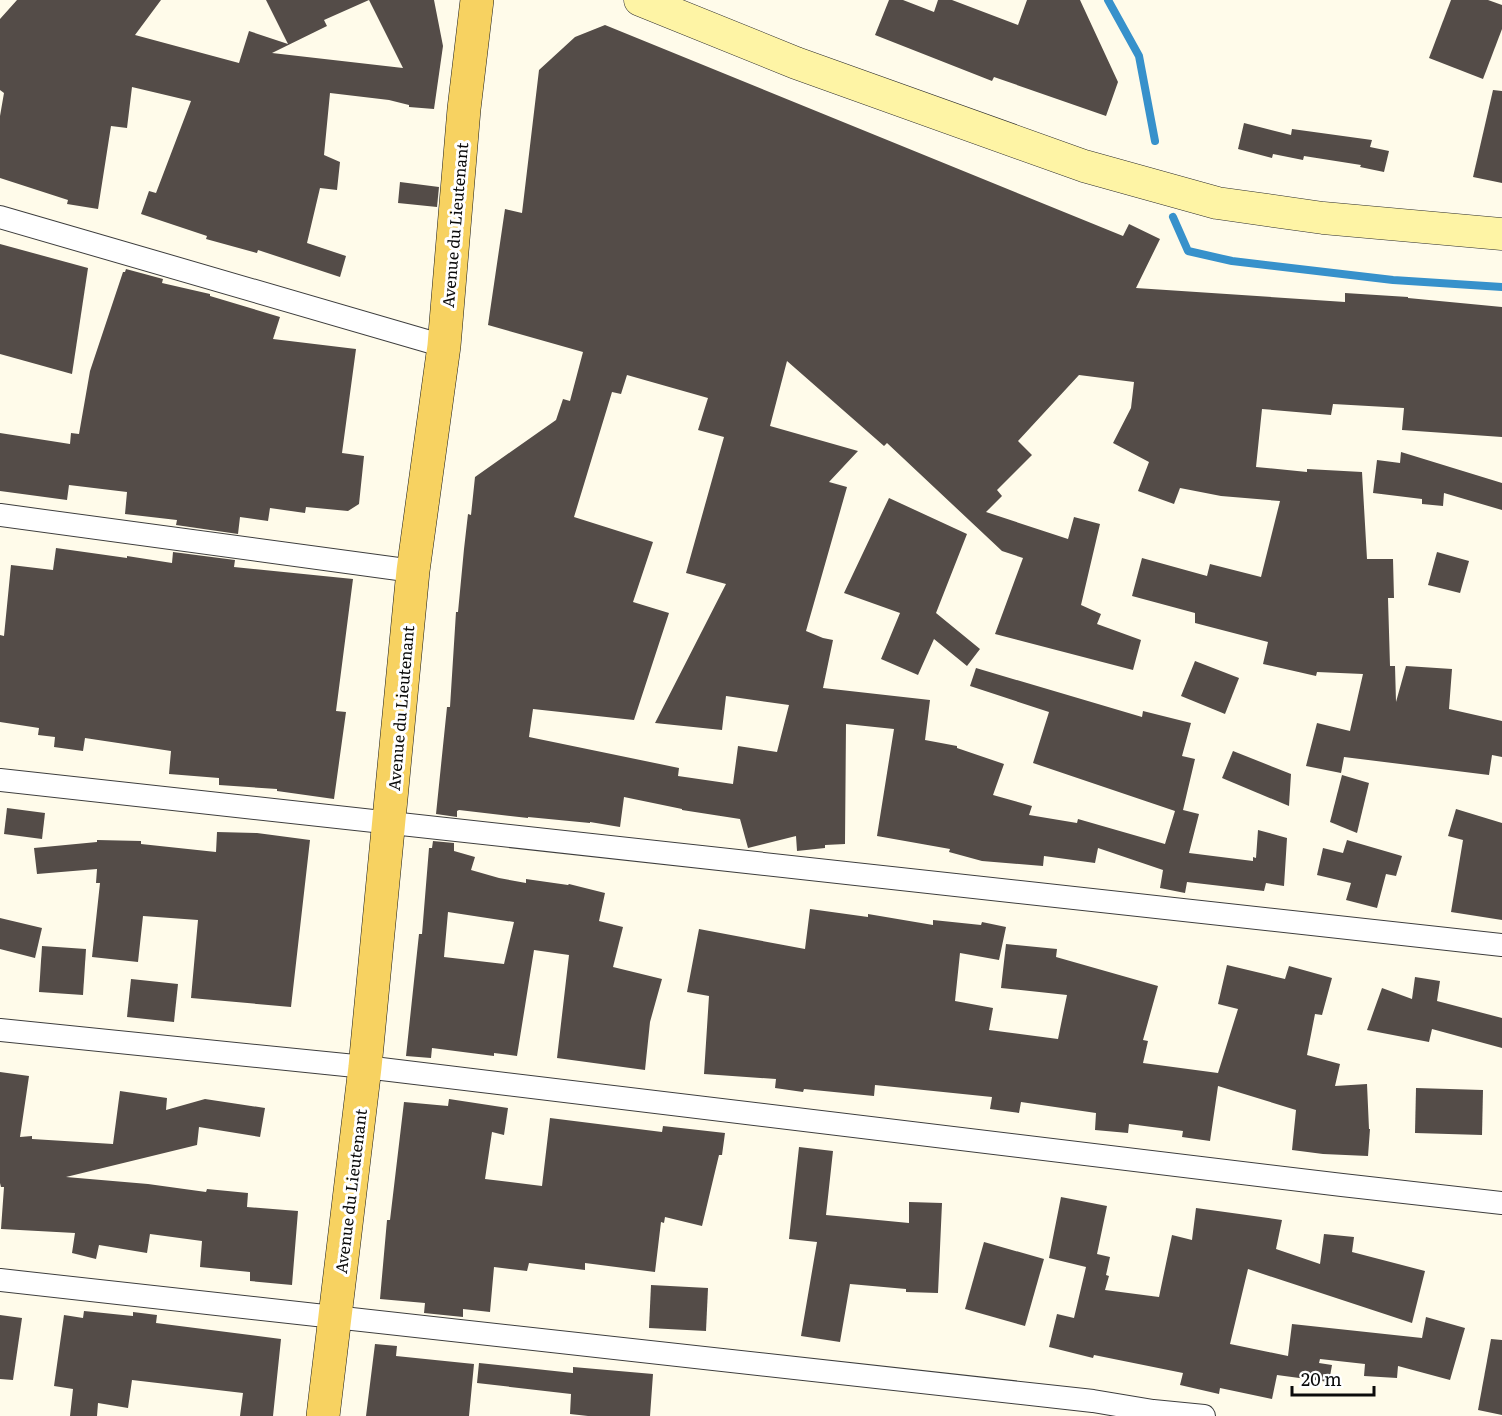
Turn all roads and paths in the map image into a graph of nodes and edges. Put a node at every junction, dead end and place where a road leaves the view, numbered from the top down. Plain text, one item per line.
1 (477, 0) edge
2 (640, 0) edge
3 (0, 218) edge
4 (1502, 234) edge
5 (444, 346) junction
6 (0, 516) edge
7 (413, 571) junction
8 (0, 780) edge
9 (389, 822) junction
10 (1502, 945) edge
11 (0, 1030) edge
12 (366, 1067) junction
13 (1502, 1203) edge
14 (0, 1280) edge
15 (335, 1318) junction
16 (323, 1416) edge
17 (1204, 1416) edge

1 - 5 main road, Avenue du Lieutenant
2 - 4 main road
3 - 5 street
5 - 7 main road, Avenue du Lieutenant
6 - 7 street
7 - 9 main road, Avenue du Lieutenant
8 - 9 street
9 - 10 street
9 - 12 main road, Avenue du Lieutenant
11 - 12 street
12 - 13 street
12 - 15 main road, Avenue du Lieutenant
14 - 15 street
15 - 16 main road, Avenue du Lieutenant
15 - 17 street

